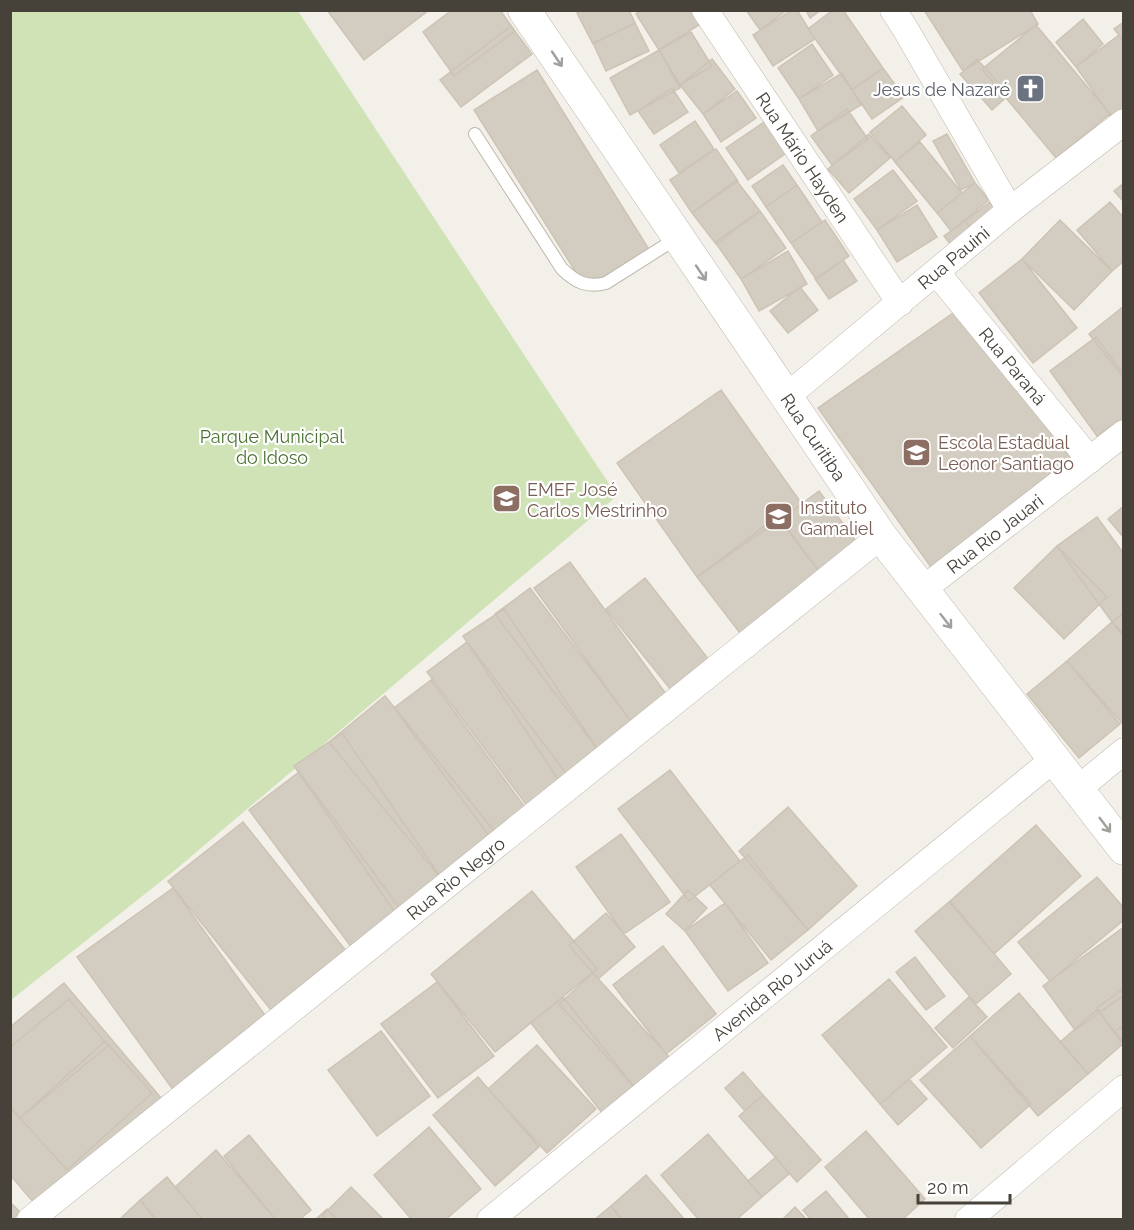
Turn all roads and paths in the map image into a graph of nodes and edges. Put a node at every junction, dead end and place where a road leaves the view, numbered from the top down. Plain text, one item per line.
1 (524, 10) edge
2 (705, 10) edge
3 (893, 10) edge
4 (1124, 122) edge
5 (475, 134) dead end
6 (1010, 210) junction
7 (678, 237) junction
8 (937, 273) junction
9 (900, 303) junction
10 (786, 397) junction
11 (1124, 433) edge
12 (1090, 460) junction
13 (881, 536) junction
14 (922, 590) junction
15 (1124, 751) edge
16 (1054, 759) junction
17 (1078, 789) junction
18 (1124, 849) edge
19 (1124, 1088) edge
20 (30, 1220) edge
21 (490, 1220) edge
22 (968, 1220) edge

1 -> 7 street, Rua Curitiba
2 - 9 street, Rua Mário Hayden
3 - 6 street
4 - 6 street, Rua Pauini
5 - 7 lane
6 - 8 street, Rua Pauini
7 -> 10 street, Rua Curitiba
8 - 9 street, Rua Pauini
8 - 12 street, Rua Paraná
9 - 10 street, Rua Pauini
10 - 13 street, Rua Curitiba
11 - 12 street, Rua Rio Jauari
12 - 14 street, Rua Rio Jauari
13 - 14 street, Rua Curitiba
13 - 20 street, Rua Rio Negro
14 -> 16 street, Rua Curitiba
15 - 17 street
16 - 17 street, Rua Curitiba
16 - 21 street, Avenida Rio Juruá
17 -> 18 street, Rua Curitiba
19 - 22 street

